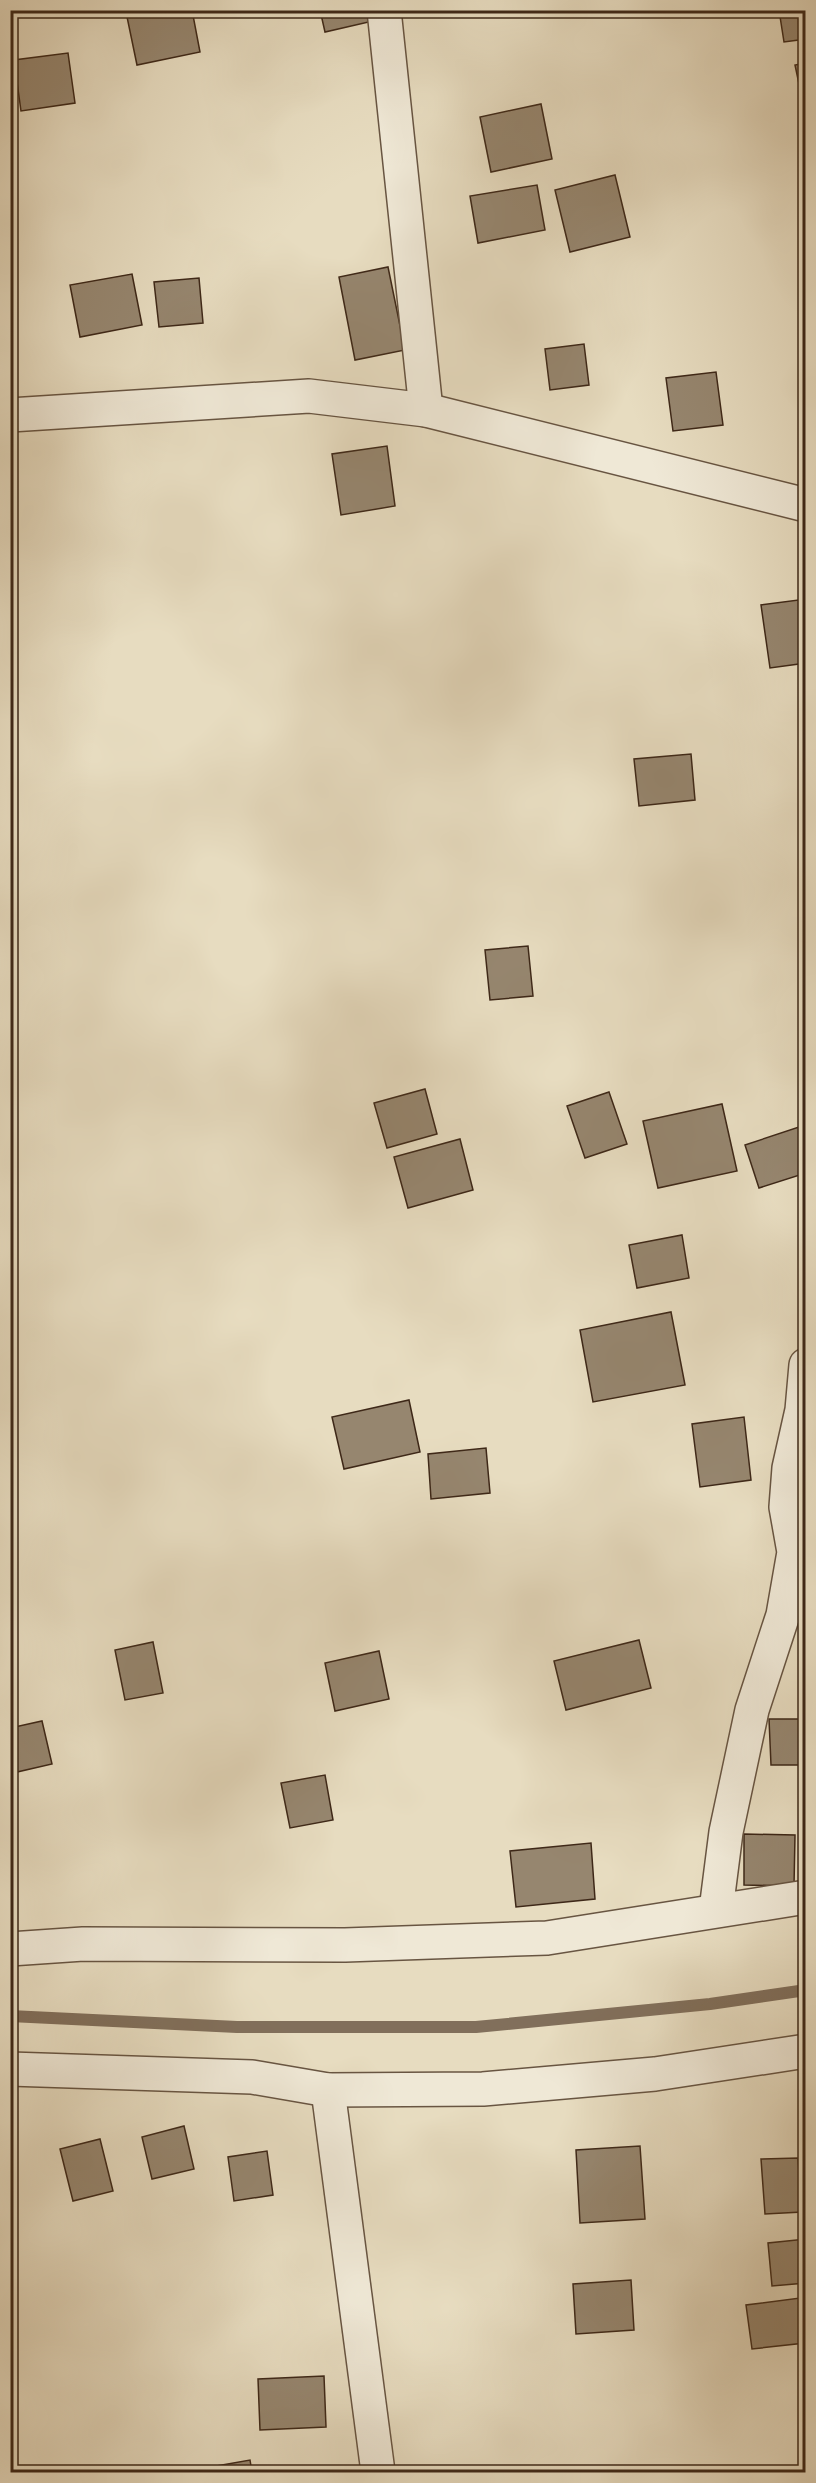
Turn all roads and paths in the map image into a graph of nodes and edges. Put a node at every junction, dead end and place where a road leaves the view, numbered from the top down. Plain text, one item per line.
1 (384, 10) edge
2 (426, 410) junction
3 (10, 415) edge
4 (806, 505) edge
5 (806, 1365) edge
6 (806, 1897) edge
7 (716, 1910) junction
8 (10, 1949) edge
9 (806, 2052) edge
10 (10, 2068) edge
11 (328, 2090) junction
12 (378, 2472) edge

1 - 2 street
2 - 3 street
2 - 4 street
5 - 7 street
6 - 7 street
7 - 8 street
9 - 11 street
10 - 11 street
11 - 12 street

